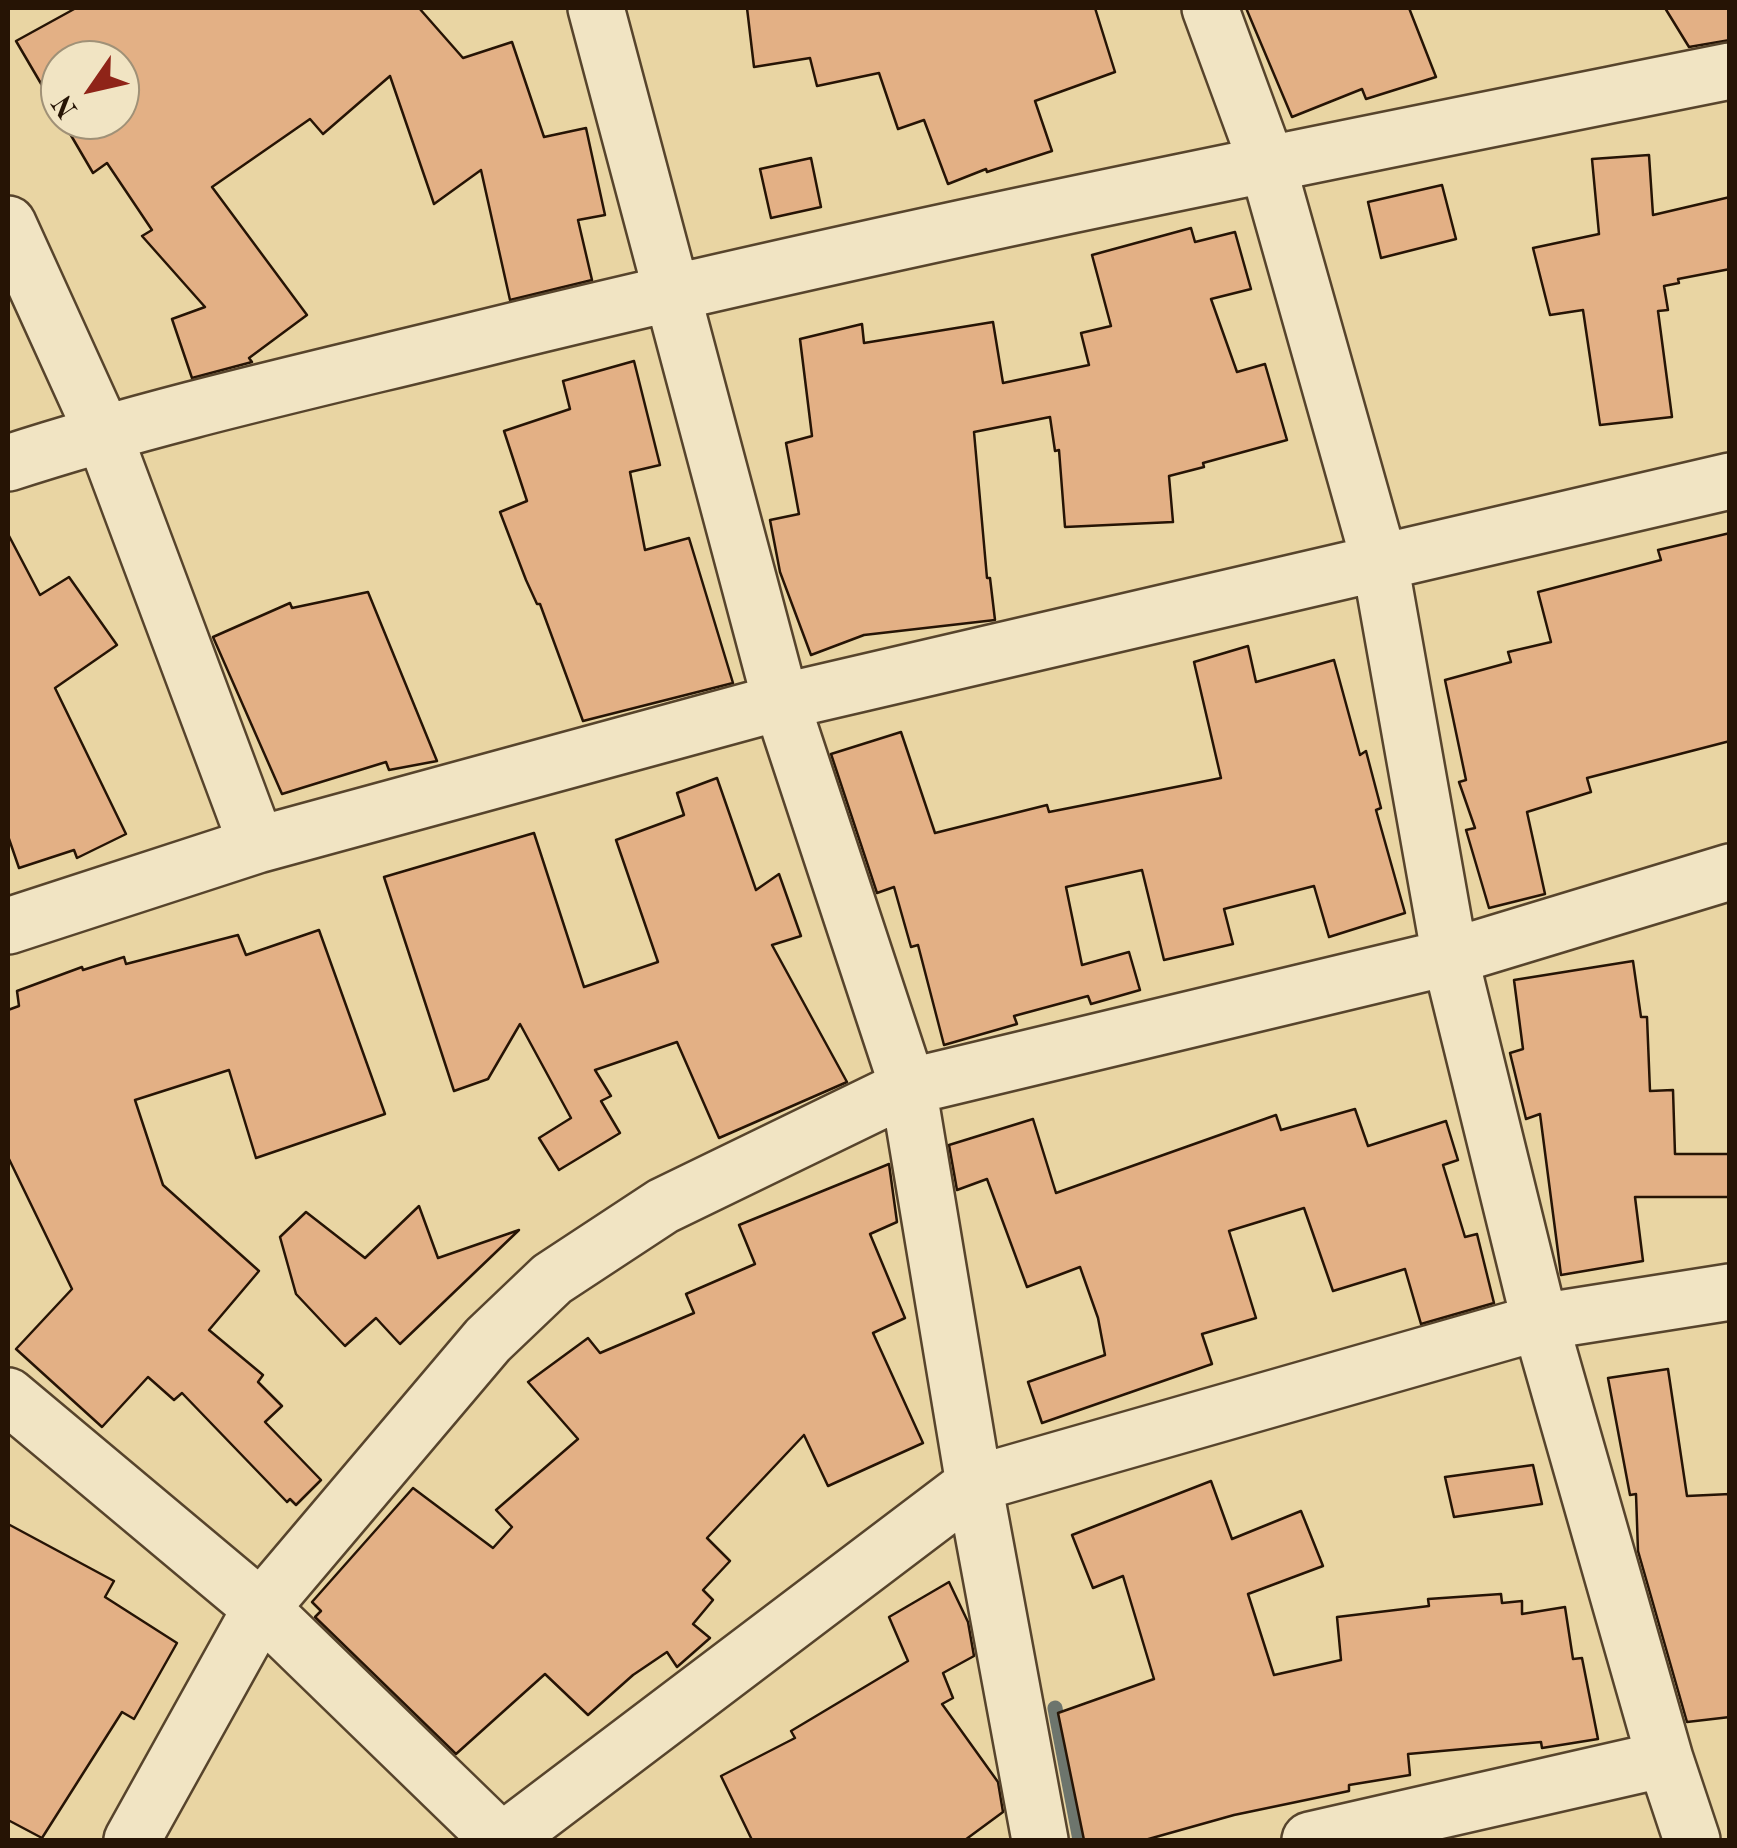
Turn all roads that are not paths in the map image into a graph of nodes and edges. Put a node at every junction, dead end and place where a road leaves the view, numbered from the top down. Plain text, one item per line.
1 (596, 8) edge
2 (1210, 8) edge
3 (1730, 71) edge
4 (1267, 164) junction
5 (8, 224) edge
6 (672, 292) junction
7 (102, 433) junction
8 (8, 463) edge
9 (1730, 481) edge
10 (1380, 562) junction
11 (781, 702) junction
12 (257, 846) junction
13 (1730, 872) edge
14 (8, 926) edge
15 (1450, 957) junction
16 (908, 1087) junction
17 (1730, 1292) edge
18 (1540, 1322) junction
19 (8, 1396) edge
20 (974, 1484) junction
21 (260, 1608) junction
22 (1665, 1759) junction
23 (132, 1840) edge
24 (502, 1840) edge
25 (1040, 1840) edge
26 (1310, 1840) edge
27 (1692, 1840) edge

1 - 6 street
2 - 4 street
3 - 4 street
4 - 6 street
4 - 10 street
5 - 7 street
6 - 7 street
6 - 11 street
7 - 8 street
7 - 12 street
9 - 10 street
10 - 11 street
10 - 15 street
11 - 12 street
11 - 16 street
12 - 14 street
13 - 15 street
15 - 16 street
15 - 18 street
16 - 20 street
16 - 21 street
17 - 18 street
18 - 20 street
18 - 22 street
19 - 21 street
20 - 24 street
20 - 25 street
21 - 23 street
21 - 24 street
22 - 26 street
22 - 27 street

